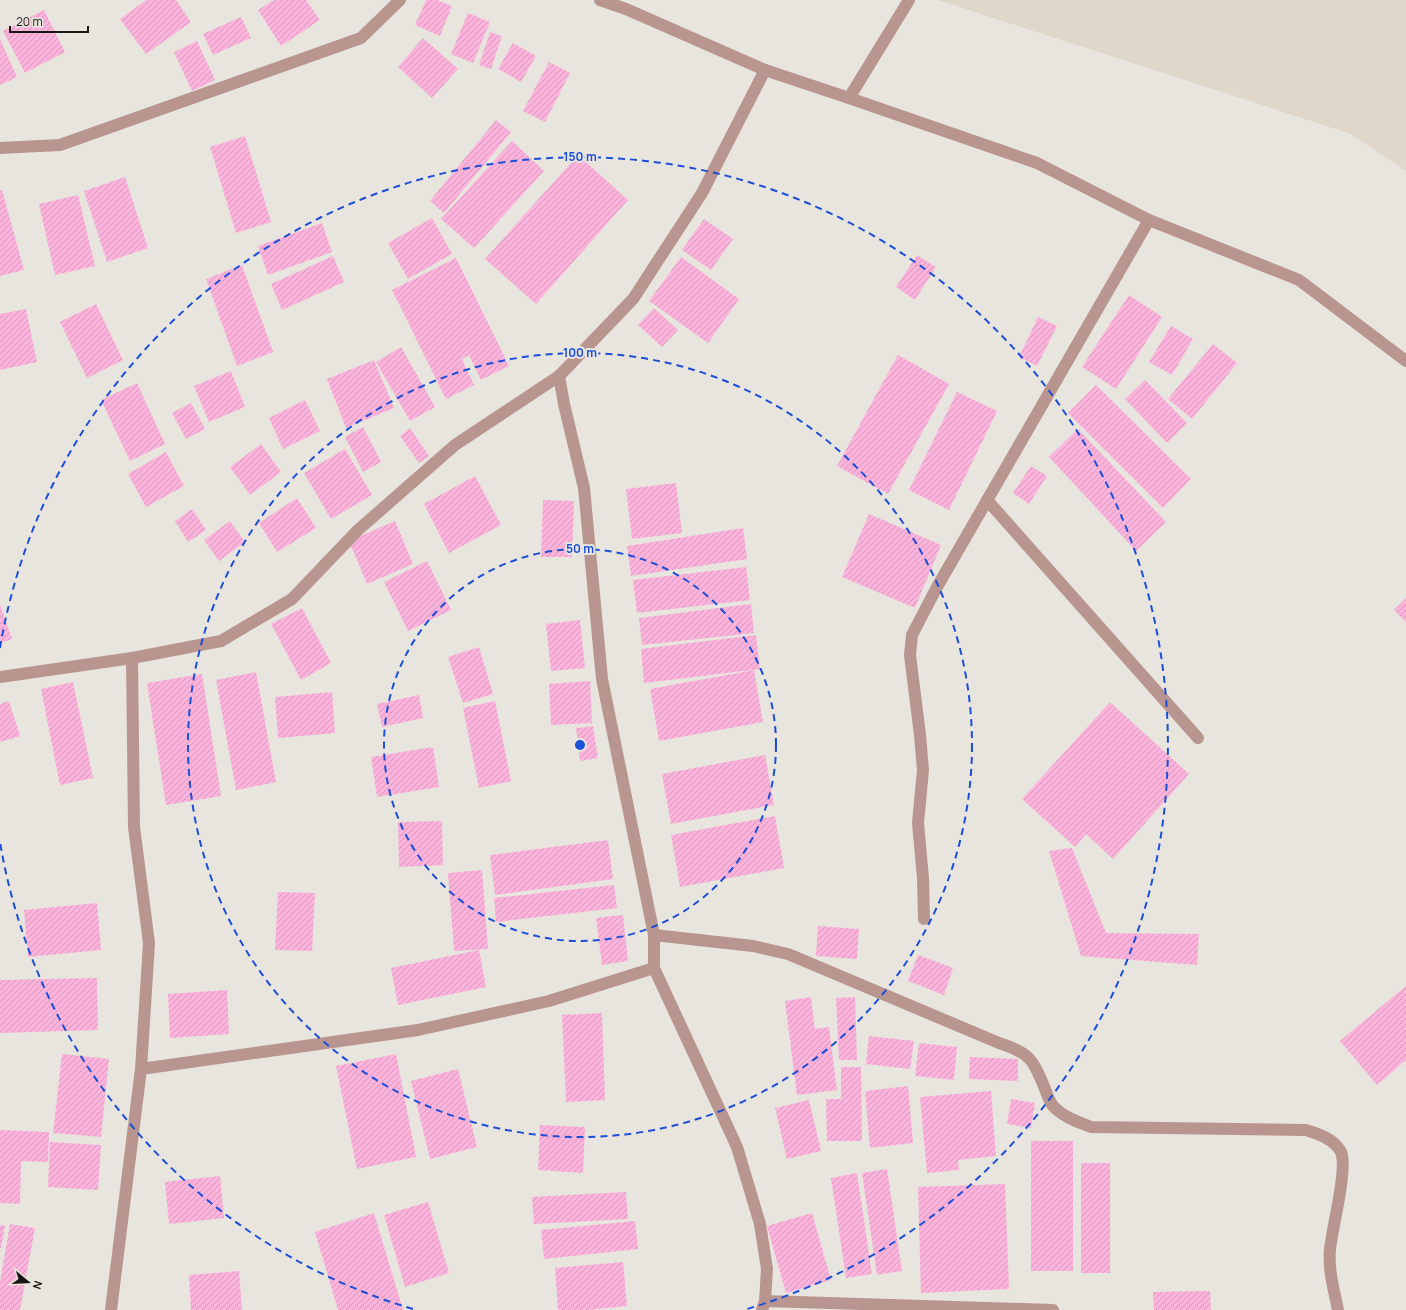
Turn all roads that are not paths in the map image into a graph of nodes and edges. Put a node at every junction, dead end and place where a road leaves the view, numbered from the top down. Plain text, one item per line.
1 (400, 0) edge
2 (600, 0) edge
3 (909, 0) edge
4 (765, 70) junction
5 (849, 98) junction
6 (0, 148) edge
7 (1149, 220) junction
8 (1406, 361) edge
9 (559, 376) junction
10 (987, 500) junction
11 (132, 658) junction
12 (0, 677) edge
13 (1198, 738) dead end
14 (924, 920) dead end
15 (654, 935) junction
16 (654, 968) junction
17 (141, 1069) junction
18 (764, 1305) edge
19 (111, 1310) edge
20 (1053, 1310) edge
21 (1338, 1310) edge

1 - 6 street
2 - 4 street
3 - 5 street
4 - 5 street
4 - 9 street
5 - 7 street
7 - 8 street
7 - 10 street
9 - 11 street
9 - 15 street
10 - 13 street
10 - 14 street
11 - 12 street
11 - 17 street
15 - 16 street
15 - 21 street
16 - 17 street
16 - 18 street
17 - 19 street
18 - 20 street

